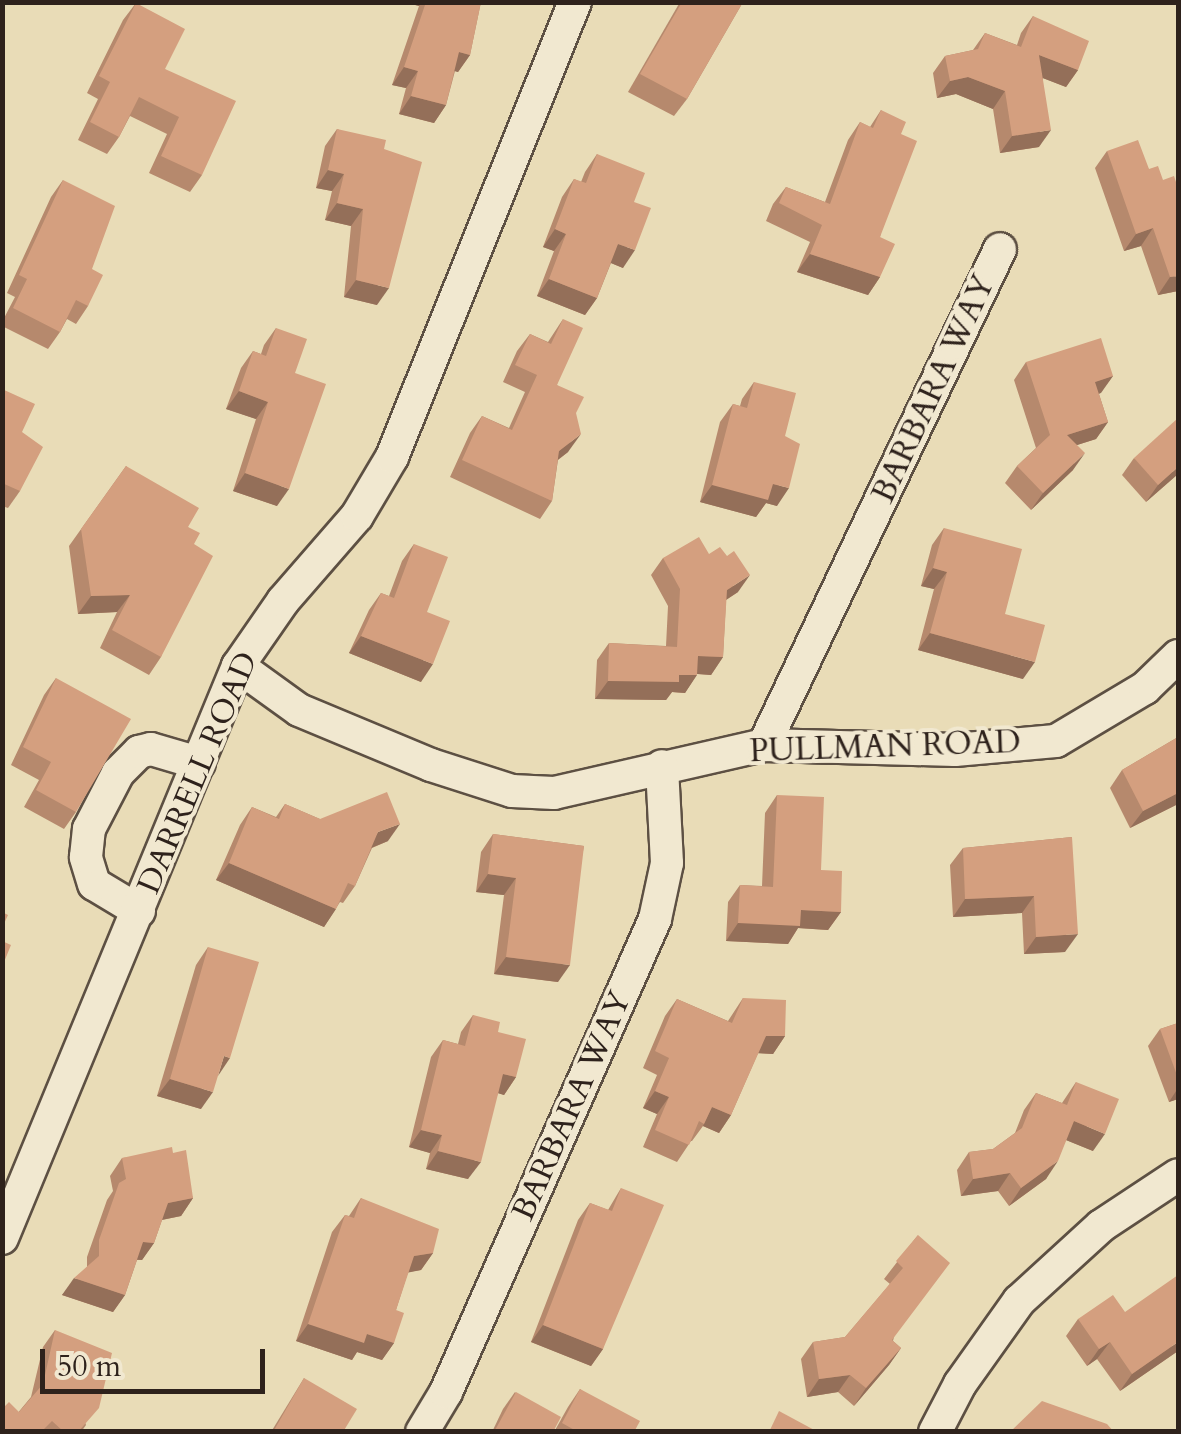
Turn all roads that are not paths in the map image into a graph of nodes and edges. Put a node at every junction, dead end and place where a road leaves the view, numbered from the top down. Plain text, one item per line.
1 (575, 2) edge
2 (1000, 249) dead end
3 (1178, 656) edge
4 (238, 666) junction
5 (764, 745) junction
6 (198, 763) junction
7 (662, 766) junction
8 (139, 911) junction
9 (1178, 1175) edge
10 (2, 1238) edge
11 (422, 1432) edge
12 (935, 1432) edge

1 - 4 street, DARRELL ROAD
2 - 5 street, BARBARA WAY
3 - 5 street, PULLMAN ROAD
4 - 6 street, DARRELL ROAD
4 - 7 street, PULLMAN ROAD
5 - 7 street, PULLMAN ROAD
6 - 8 street, DARRELL ROAD
6 - 8 street
7 - 11 street, BARBARA WAY
8 - 10 street, DARRELL ROAD
9 - 12 street

